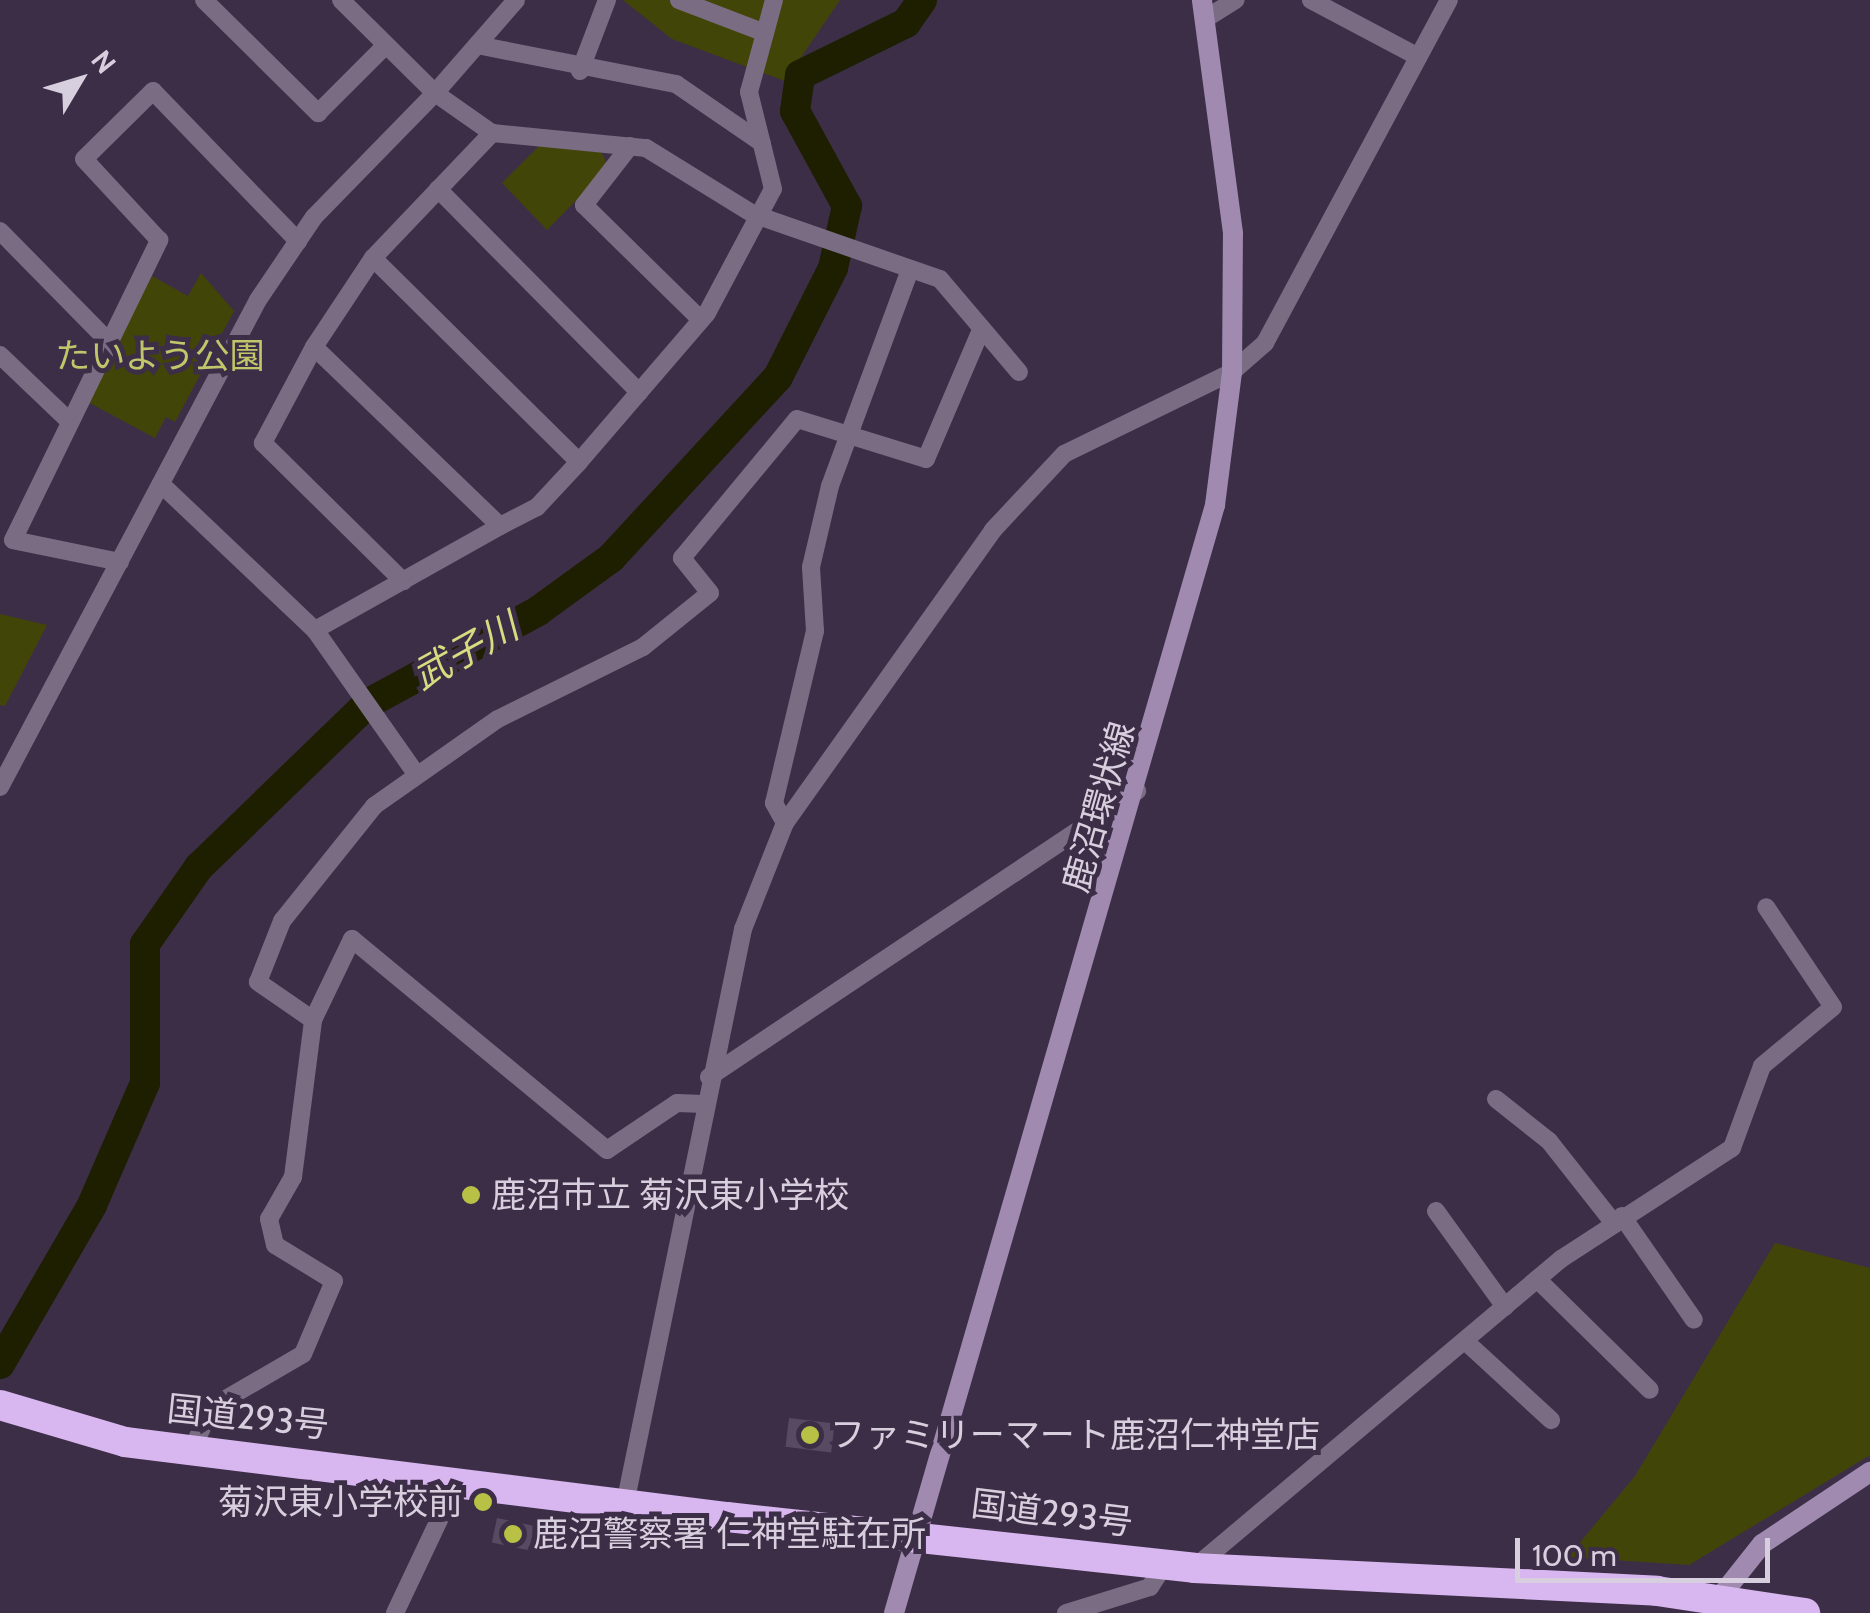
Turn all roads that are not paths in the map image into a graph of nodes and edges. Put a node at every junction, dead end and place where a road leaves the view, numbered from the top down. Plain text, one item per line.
1 (204, 0) edge
2 (341, 0) edge
3 (516, 0) edge
4 (607, 0) edge
5 (680, 0) edge
6 (774, 0) edge
7 (1235, 0) edge
8 (1310, 0) edge
9 (1449, 0) edge
10 (1204, 10) edge
11 (765, 33) junction
12 (386, 45) junction
13 (476, 45) junction
14 (1415, 55) junction
15 (580, 71) junction
16 (435, 93) junction
17 (492, 133) junction
18 (762, 143) junction
19 (630, 146) junction
20 (438, 190) junction
21 (753, 214) junction
22 (0, 231) edge
23 (298, 241) junction
24 (373, 258) junction
25 (909, 272) junction
26 (701, 320) junction
27 (982, 328) junction
28 (110, 342) junction
29 (314, 348) junction
30 (0, 355) edge
31 (1018, 372) dead end
32 (1232, 372) junction
33 (639, 392) junction
34 (70, 422) junction
35 (852, 430) junction
36 (579, 462) junction
37 (161, 484) junction
38 (500, 526) junction
39 (120, 562) junction
40 (403, 581) junction
41 (315, 630) junction
42 (414, 771) junction
43 (0, 787) edge
44 (1140, 789) junction
45 (785, 824) junction
46 (1766, 907) dead end
47 (313, 1020) junction
48 (710, 1077) junction
49 (1496, 1099) dead end
50 (704, 1104) junction
51 (1436, 1211) dead end
52 (1618, 1219) junction
53 (1538, 1279) junction
54 (1505, 1307) junction
55 (1694, 1320) dead end
56 (1465, 1341) junction
57 (1650, 1390) dead end
58 (0, 1405) edge
59 (1552, 1420) dead end
60 (192, 1450) junction
61 (1870, 1472) edge
62 (458, 1480) junction
63 (626, 1504) junction
64 (920, 1534) junction
65 (1180, 1566) junction
66 (1720, 1598) junction
67 (395, 1613) edge
68 (894, 1613) edge
69 (1066, 1613) edge
70 (1804, 1613) edge

1 - 12 street
2 - 12 street
3 - 13 street
4 - 15 street
5 - 11 street
6 - 11 street
7 - 10 street
8 - 14 street
9 - 14 street
10 - 32 main road, 鹿沼環状線
11 - 18 street
12 - 16 street
13 - 15 street
13 - 16 street
14 - 32 street
15 - 18 street
16 - 17 street
16 - 23 street
17 - 19 street
17 - 20 street
18 - 21 street
19 - 21 street
19 - 26 street
20 - 24 street
20 - 33 street
21 - 25 street
21 - 26 street
22 - 28 street
23 - 28 street
23 - 37 street
24 - 29 street
24 - 36 street
25 - 27 street
25 - 35 street
26 - 33 street
27 - 31 street
27 - 35 street
28 - 34 street
29 - 38 street
29 - 40 street
30 - 34 street
32 - 44 main road, 鹿沼環状線
32 - 45 street
33 - 36 street
34 - 39 street
35 - 42 street
35 - 45 street
36 - 38 street
37 - 39 street
37 - 41 street
38 - 40 street
39 - 43 street
40 - 41 street
41 - 42 street
42 - 47 street
44 - 48 street
44 - 64 main road, 鹿沼環状線
45 - 48 street
46 - 52 street
47 - 50 street
47 - 60 street
48 - 50 street
49 - 52 street
50 - 63 street
51 - 54 street
52 - 53 street
52 - 55 street
53 - 54 street
53 - 57 street
54 - 56 street
56 - 59 street
56 - 65 street
58 - 60 highway, 国道293号
60 - 62 highway, 国道293号
61 - 66 main road
62 - 63 highway, 国道293号
62 - 67 street
63 - 64 highway, 国道293号
64 - 65 highway, 国道293号
64 - 68 main road, 鹿沼環状線
65 - 66 highway, 国道293号
65 - 69 street
66 - 70 highway, 国道293号

